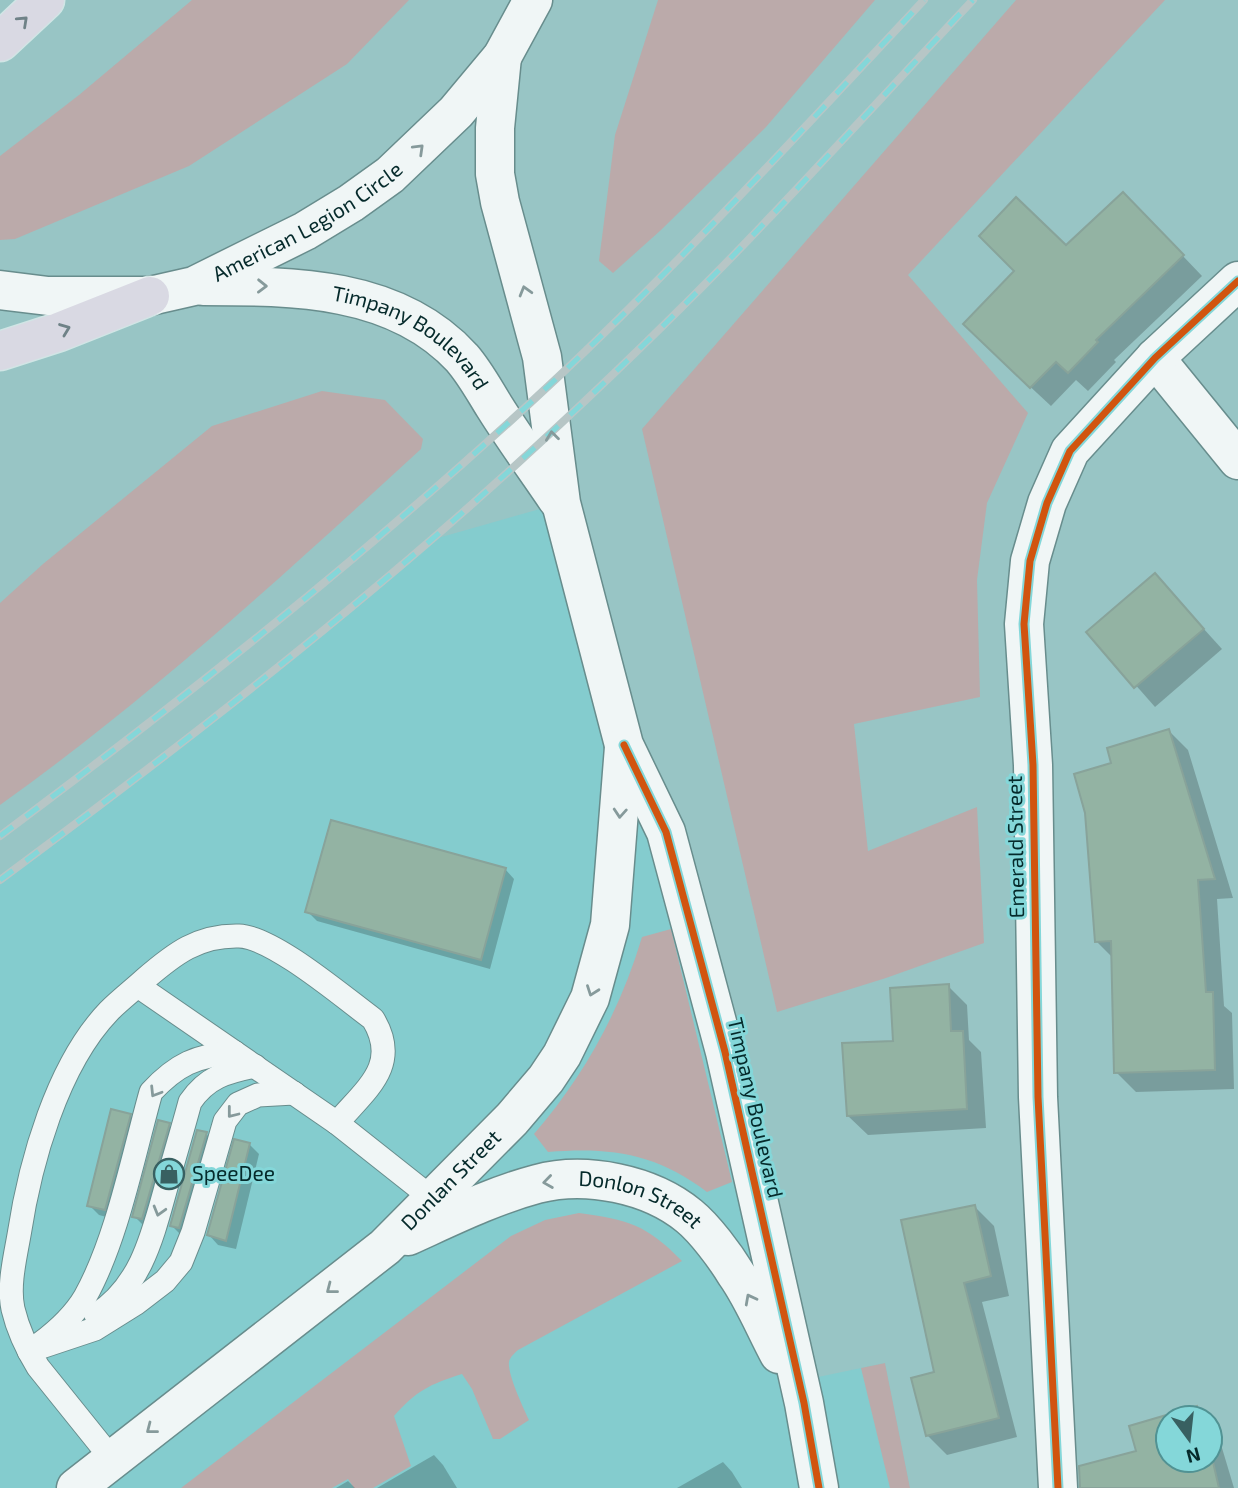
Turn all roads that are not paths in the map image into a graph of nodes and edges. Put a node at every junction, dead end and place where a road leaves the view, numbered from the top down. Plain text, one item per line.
1 (46, 0) edge
2 (533, 0) edge
3 (0, 42) edge
4 (502, 57) junction
5 (1238, 281) edge
6 (194, 286) junction
7 (0, 290) edge
8 (150, 296) junction
9 (0, 351) edge
10 (1155, 358) junction
11 (1238, 460) edge
12 (561, 503) junction
13 (624, 745) junction
14 (138, 986) junction
15 (234, 1052) junction
16 (255, 1066) junction
17 (294, 1093) junction
18 (337, 1123) junction
19 (433, 1199) junction
20 (385, 1247) junction
21 (29, 1351) junction
22 (804, 1403) junction
23 (113, 1459) junction
24 (75, 1488) edge
25 (819, 1488) edge
26 (1058, 1488) edge

3 -> 1 highway
2 - 4 main road, American Legion Circle
6 -> 4 main road, American Legion Circle
12 -> 4 main road, Timpany Boulevard
5 - 10 main road, Emerald Street
6 - 8 main road, American Legion Circle
6 -> 12 main road, Timpany Boulevard
7 - 8 main road, American Legion Circle
9 -> 8 highway
10 - 11 main road
10 - 26 main road, Emerald Street
12 - 13 main road, Timpany Boulevard
13 -> 19 main road, Donlan Street
13 - 22 main road, Timpany Boulevard
14 - 15 lane
14 - 18 lane
14 - 21 lane
15 - 16 lane
15 -> 21 lane
16 - 17 lane
16 -> 21 lane
17 - 18 lane
17 -> 21 lane
18 - 19 lane
19 - 20 main road, Donlan Street
22 -> 20 main road, Donlon Street
20 -> 23 main road, Donlan Street
21 - 23 lane
22 - 25 main road, Timpany Boulevard
23 - 24 main road, Donlan Street

